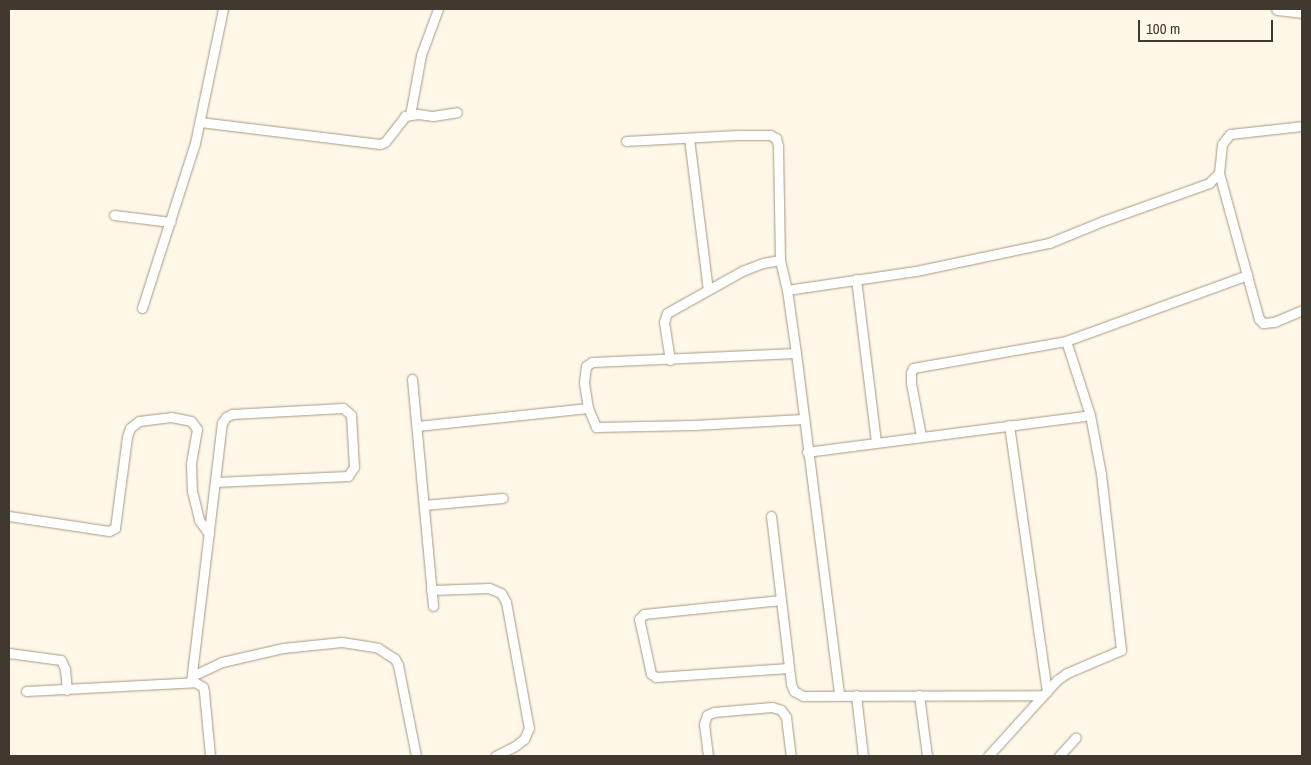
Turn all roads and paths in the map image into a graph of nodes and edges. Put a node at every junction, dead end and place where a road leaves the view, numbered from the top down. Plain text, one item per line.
1 (223, 9) edge
2 (438, 9) edge
3 (1278, 9) edge
4 (1302, 12) edge
5 (457, 112) dead end
6 (410, 115) junction
7 (200, 122) junction
8 (1302, 126) edge
9 (688, 138) junction
10 (626, 141) dead end
11 (1219, 172) junction
12 (114, 215) dead end
13 (170, 222) junction
14 (780, 260) junction
15 (1246, 276) junction
16 (856, 279) junction
17 (708, 290) junction
18 (787, 290) junction
19 (142, 308) dead end
20 (1302, 310) edge
21 (1066, 341) junction
22 (796, 353) junction
23 (670, 360) junction
24 (412, 379) dead end
25 (588, 408) junction
26 (1090, 415) junction
27 (803, 419) junction
28 (1008, 425) junction
29 (417, 426) junction
30 (920, 436) junction
31 (876, 443) junction
32 (808, 452) junction
33 (215, 482) junction
34 (503, 498) dead end
35 (424, 505) junction
36 (9, 516) edge
37 (771, 516) dead end
38 (209, 534) junction
39 (432, 590) junction
40 (781, 600) junction
41 (433, 606) dead end
42 (9, 653) edge
43 (789, 668) junction
44 (191, 679) junction
45 (67, 690) junction
46 (26, 691) dead end
47 (1044, 693) junction
48 (839, 695) junction
49 (856, 695) junction
50 (919, 695) junction
51 (1076, 737) dead end
52 (210, 756) edge
53 (416, 756) edge
54 (495, 756) edge
55 (708, 756) edge
56 (791, 756) edge
57 (863, 756) edge
58 (927, 756) edge
59 (988, 756) edge
60 (1059, 756) edge

1 - 7 street
2 - 6 street
3 - 4 street
5 - 6 street
6 - 7 street
7 - 13 street
8 - 11 street
9 - 10 street
9 - 14 street
9 - 17 street
11 - 15 street
11 - 16 street
12 - 13 street
13 - 19 street
14 - 17 street
14 - 18 street
15 - 20 street
15 - 21 street
16 - 18 street
16 - 31 street
17 - 23 street
18 - 22 street
21 - 26 street
21 - 30 street
22 - 23 street
22 - 27 street
23 - 25 street
24 - 29 street
25 - 27 street
25 - 29 street
26 - 28 street
26 - 47 street
27 - 32 street
28 - 30 street
28 - 47 street
29 - 35 street
30 - 31 street
31 - 32 street
32 - 48 street
33 - 33 street
33 - 38 street
34 - 35 street
35 - 39 street
36 - 38 street
37 - 40 street
38 - 44 street
39 - 41 street
39 - 54 street
40 - 43 street
40 - 43 street
42 - 45 street
43 - 48 street
44 - 45 street
44 - 52 street
44 - 53 street
45 - 46 street
47 - 50 street
47 - 59 street
48 - 49 street
49 - 50 street
49 - 57 street
50 - 58 street
51 - 60 street
55 - 56 street

